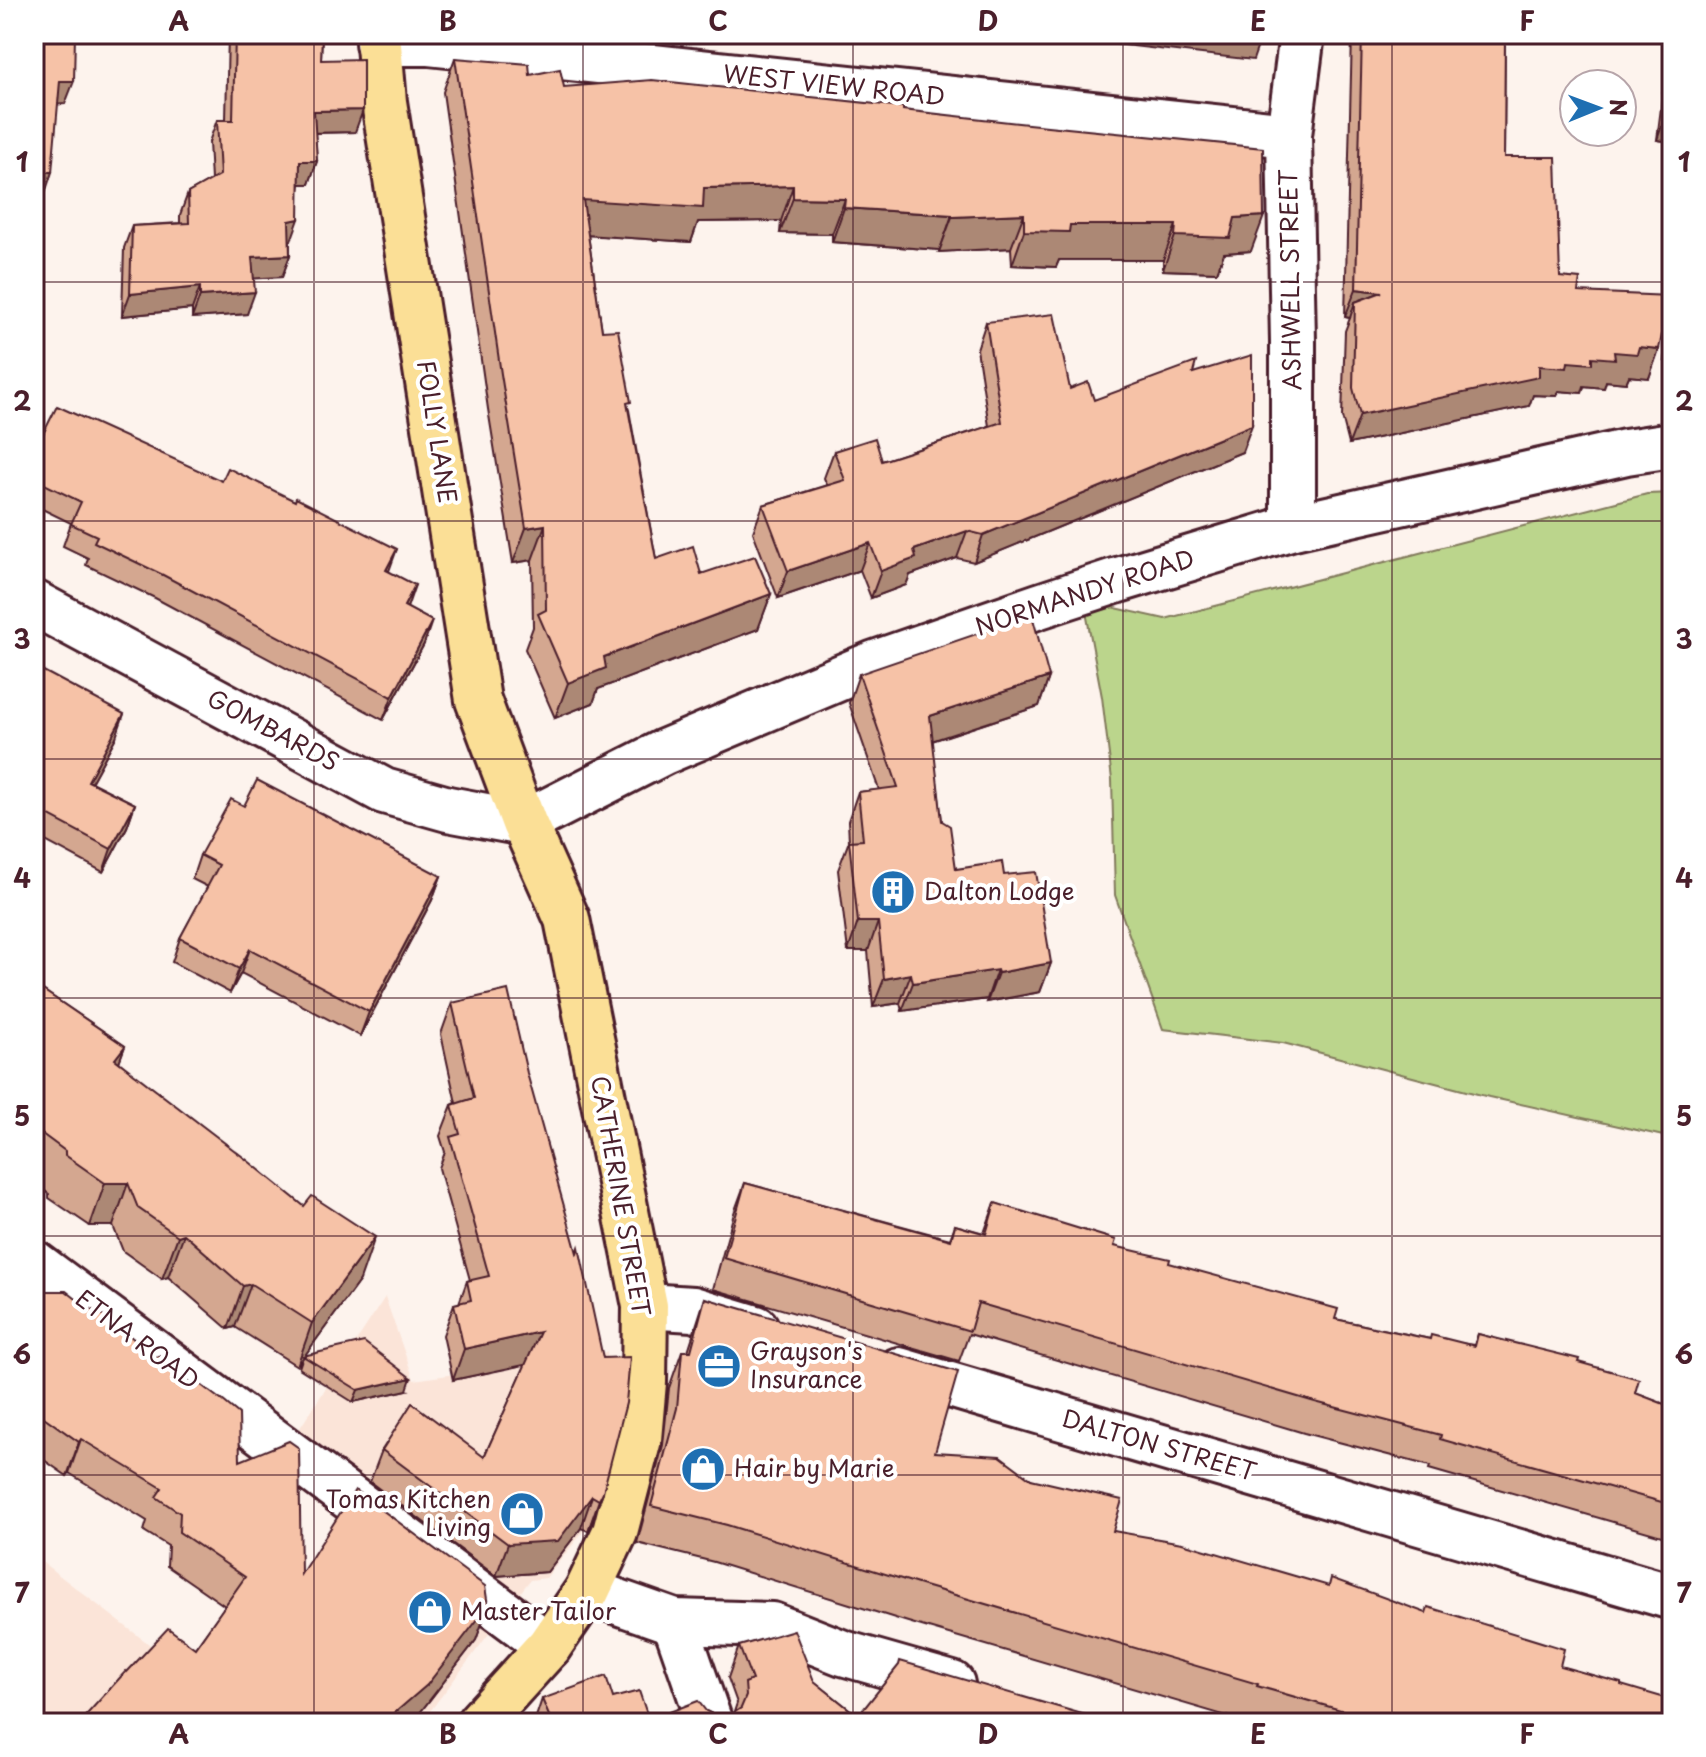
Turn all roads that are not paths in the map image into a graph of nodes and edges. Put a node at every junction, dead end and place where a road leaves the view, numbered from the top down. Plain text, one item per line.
1 (1302, 34) edge
2 (378, 39) edge
3 (1289, 135) junction
4 (1672, 445) edge
5 (1293, 527) junction
6 (34, 603) edge
7 (524, 823) junction
8 (34, 1263) edge
9 (645, 1306) junction
10 (797, 1340) edge
11 (857, 1358) edge
12 (587, 1591) junction
13 (1672, 1597) edge
14 (675, 1622) junction
15 (549, 1646) junction
16 (994, 1697) edge
17 (479, 1723) edge
18 (710, 1723) edge

1 - 3 street, ASHWELL STREET
2 - 3 street, WEST VIEW ROAD
2 - 7 main road, FOLLY LANE
3 - 5 street, ASHWELL STREET
4 - 5 street, NORMANDY ROAD
5 - 7 street, NORMANDY ROAD
6 - 7 street, GOMBARDS
7 - 9 main road, CATHERINE STREET
8 - 15 street, ETNA ROAD
9 - 10 street
9 - 12 main road, CATHERINE STREET
11 - 13 street, DALTON STREET
12 - 14 street
12 - 15 main road, CATHERINE STREET
14 - 16 street
14 - 18 street
15 - 17 main road, CATHERINE STREET

